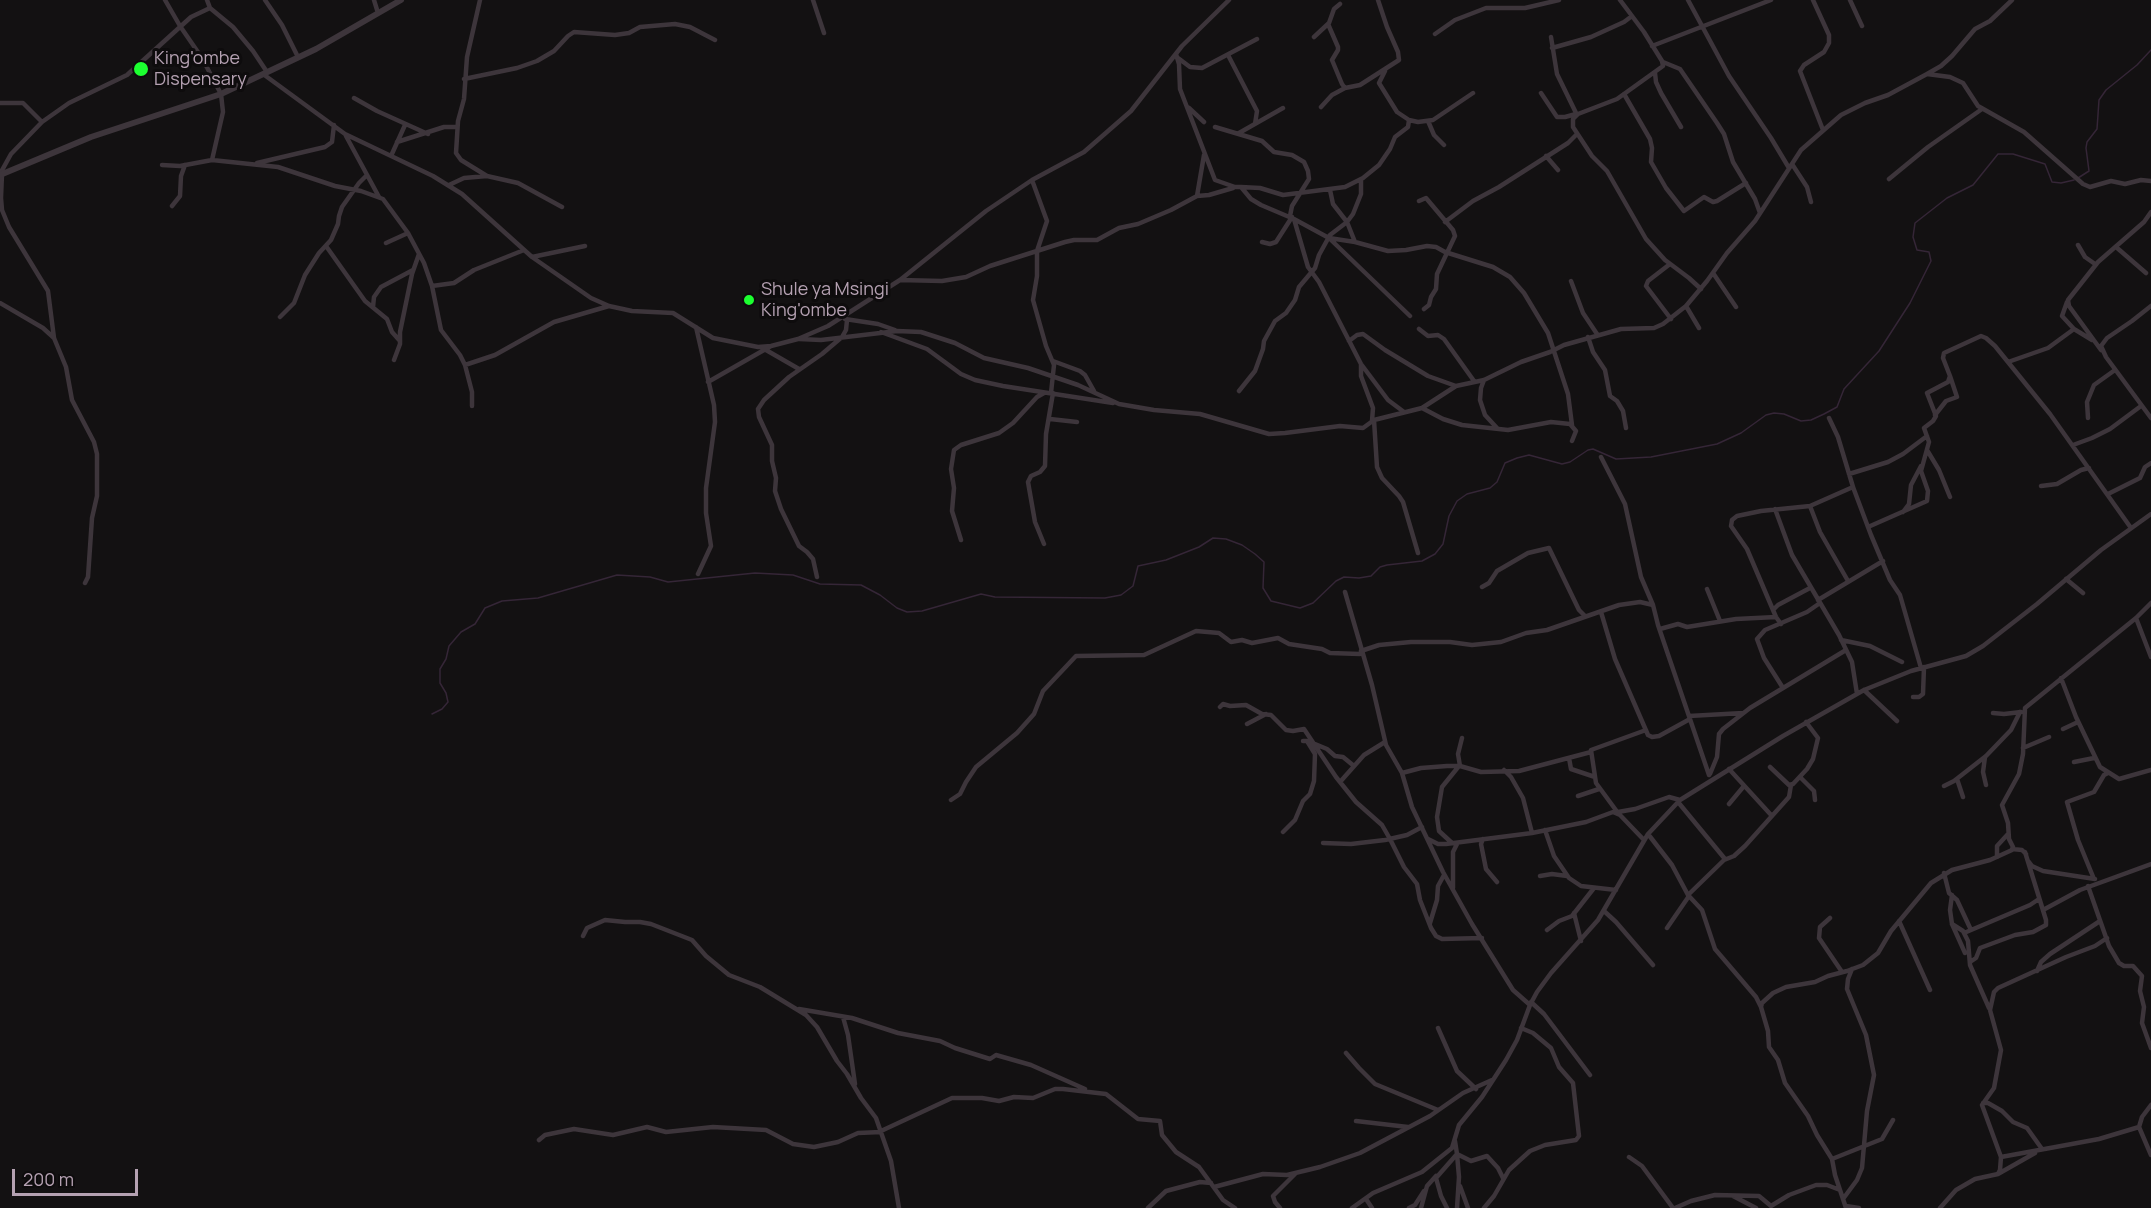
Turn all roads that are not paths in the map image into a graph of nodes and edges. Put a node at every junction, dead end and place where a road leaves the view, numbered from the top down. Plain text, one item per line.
1 (165, 0) edge
2 (207, 0) edge
3 (265, 0) edge
4 (374, 0) edge
5 (401, 0) edge
6 (480, 0) edge
7 (813, 0) edge
8 (1229, 0) edge
9 (1378, 0) edge
10 (1559, 0) edge
11 (1620, 0) edge
12 (1688, 0) edge
13 (1771, 0) edge
14 (1814, 0) edge
15 (1851, 0) edge
16 (2012, 0) edge
17 (1340, 4) dead end
18 (210, 8) junction
19 (378, 13) junction
20 (1632, 16) junction
21 (1328, 24) junction
22 (180, 26) junction
23 (1862, 26) dead end
24 (1703, 27) junction
25 (824, 33) dead end
26 (1435, 34) dead end
27 (1314, 37) dead end
28 (1551, 37) dead end
29 (1257, 39) dead end
30 (715, 40) dead end
31 (1652, 46) junction
32 (1552, 48) junction
33 (1227, 55) junction
34 (1177, 56) junction
35 (298, 57) junction
36 (1663, 62) junction
37 (1386, 70) junction
38 (265, 73) junction
39 (1655, 73) junction
40 (1927, 74) junction
41 (464, 79) junction
42 (1345, 88) junction
43 (1473, 93) dead end
44 (1541, 93) dead end
45 (221, 94) junction
46 (1624, 94) junction
47 (354, 98) dead end
48 (0, 103) edge
49 (1187, 107) junction
50 (1321, 107) dead end
51 (1283, 108) dead end
52 (1982, 109) junction
53 (1576, 114) junction
54 (1409, 120) junction
55 (1428, 121) junction
56 (42, 122) junction
57 (1204, 122) dead end
58 (1255, 124) junction
59 (334, 125) junction
60 (405, 125) junction
61 (1215, 127) dead end
62 (1681, 127) dead end
63 (457, 128) junction
64 (1823, 130) junction
65 (1239, 133) junction
66 (345, 134) junction
67 (428, 134) junction
68 (1576, 134) junction
69 (397, 142) junction
70 (1444, 145) dead end
71 (1204, 153) junction
72 (391, 156) junction
73 (1546, 156) junction
74 (212, 160) junction
75 (254, 164) junction
76 (162, 165) dead end
77 (185, 165) junction
78 (1790, 166) junction
79 (1558, 170) dead end
80 (1, 174) edge
81 (366, 175) junction
82 (487, 176) junction
83 (1889, 179) dead end
84 (1032, 180) junction
85 (1215, 180) junction
86 (1361, 180) junction
87 (2151, 181) edge
88 (1746, 183) junction
89 (449, 185) junction
90 (1238, 187) junction
91 (354, 190) junction
92 (1330, 190) junction
93 (1218, 192) junction
94 (1302, 194) junction
95 (1197, 196) junction
96 (379, 197) junction
97 (1419, 201) dead end
98 (1811, 202) dead end
99 (172, 206) dead end
100 (562, 207) dead end
101 (2151, 212) edge
102 (1760, 213) junction
103 (1292, 217) junction
104 (0, 219) edge
105 (1347, 222) junction
106 (1445, 222) junction
107 (8, 224) junction
108 (408, 233) junction
109 (1329, 238) junction
110 (1262, 242) dead end
111 (1355, 242) junction
112 (386, 243) dead end
113 (2078, 245) dead end
114 (326, 246) junction
115 (585, 246) dead end
116 (2116, 247) junction
117 (524, 250) junction
118 (1037, 251) junction
119 (1448, 253) junction
120 (419, 254) junction
121 (532, 257) junction
122 (1670, 264) junction
123 (2095, 264) junction
124 (413, 270) junction
125 (1311, 271) junction
126 (1713, 273) junction
127 (2146, 273) dead end
128 (900, 280) junction
129 (1571, 281) dead end
130 (432, 286) junction
131 (1701, 289) junction
132 (2068, 301) junction
133 (0, 303) edge
134 (609, 306) junction
135 (1686, 306) junction
136 (2151, 306) edge
137 (373, 307) junction
138 (1736, 307) dead end
139 (1424, 309) dead end
140 (1410, 316) dead end
141 (280, 317) dead end
142 (845, 318) junction
143 (1671, 319) junction
144 (2069, 324) junction
145 (2081, 324) junction
146 (696, 327) junction
147 (1699, 328) dead end
148 (1419, 329) dead end
149 (2074, 329) junction
150 (897, 331) junction
151 (881, 332) junction
152 (1597, 334) junction
153 (842, 337) junction
154 (1588, 337) junction
155 (54, 338) junction
156 (799, 339) junction
157 (400, 341) junction
158 (1349, 341) junction
159 (2095, 341) junction
160 (771, 346) junction
161 (766, 350) junction
162 (2101, 350) junction
163 (1553, 351) junction
164 (394, 360) dead end
165 (1053, 361) junction
166 (2008, 362) junction
167 (1361, 364) junction
168 (465, 365) junction
169 (799, 369) junction
170 (2115, 370) junction
171 (1054, 376) junction
172 (1950, 376) junction
173 (1484, 380) junction
174 (1474, 381) junction
175 (708, 382) junction
176 (1456, 386) junction
177 (1239, 391) dead end
178 (1050, 393) junction
179 (1096, 393) junction
180 (1119, 404) junction
181 (2141, 405) junction
182 (472, 406) dead end
183 (1422, 408) junction
184 (1404, 412) junction
185 (1935, 415) junction
186 (1829, 418) dead end
187 (2088, 418) dead end
188 (2151, 418) edge
189 (1050, 419) junction
190 (1373, 421) junction
191 (1077, 422) dead end
192 (1572, 425) junction
193 (1497, 428) junction
194 (1626, 428) dead end
195 (1927, 436) junction
196 (1572, 441) dead end
197 (2073, 445) junction
198 (1927, 450) junction
199 (1601, 457) dead end
200 (2151, 463) edge
201 (1921, 466) junction
202 (2089, 468) junction
203 (1849, 474) junction
204 (2041, 486) dead end
205 (1853, 487) junction
206 (2108, 494) junction
207 (1950, 497) dead end
208 (1810, 506) junction
209 (1775, 509) junction
210 (1903, 512) junction
211 (2151, 514) edge
212 (1868, 527) junction
213 (2132, 528) junction
214 (961, 540) dead end
215 (1044, 544) dead end
216 (1418, 553) dead end
217 (1883, 561) junction
218 (698, 574) dead end
219 (817, 577) dead end
220 (2066, 579) junction
221 (1848, 581) junction
222 (85, 583) dead end
223 (1482, 587) dead end
224 (1707, 588) dead end
225 (1810, 588) junction
226 (1345, 592) dead end
227 (2083, 593) dead end
228 (1819, 601) junction
229 (2151, 603) edge
230 (1653, 605) junction
231 (1773, 610) junction
232 (1601, 612) junction
233 (1585, 616) junction
234 (1776, 617) junction
235 (2136, 618) junction
236 (1720, 621) junction
237 (1781, 624) junction
238 (1660, 629) junction
239 (1841, 640) junction
240 (1846, 650) junction
241 (1361, 652) junction
242 (2151, 657) edge
243 (1902, 662) dead end
244 (1922, 668) junction
245 (2061, 678) junction
246 (1784, 688) junction
247 (1864, 690) junction
248 (1857, 694) junction
249 (1912, 697) dead end
250 (1220, 707) dead end
251 (2022, 712) junction
252 (1743, 713) junction
253 (1993, 713) dead end
254 (1266, 714) junction
255 (1690, 718) junction
256 (1897, 721) dead end
257 (1806, 722) junction
258 (2078, 722) junction
259 (1246, 724) dead end
260 (2063, 729) dead end
261 (1646, 730) junction
262 (2049, 737) dead end
263 (1462, 738) dead end
264 (1303, 741) dead end
265 (1385, 742) junction
266 (1315, 744) junction
267 (2023, 748) junction
268 (1591, 752) junction
269 (1985, 757) junction
270 (1569, 758) junction
271 (2094, 758) junction
272 (2074, 762) dead end
273 (1354, 766) junction
274 (1460, 766) junction
275 (1770, 767) dead end
276 (1316, 769) junction
277 (1730, 769) junction
278 (1504, 770) junction
279 (2151, 770) edge
280 (1332, 771) junction
281 (1402, 773) junction
282 (2108, 773) junction
283 (1710, 775) junction
284 (1595, 777) junction
285 (1800, 777) junction
286 (1957, 779) junction
287 (1340, 782) junction
288 (1708, 782) junction
289 (1791, 785) junction
290 (1986, 785) dead end
291 (1744, 786) junction
292 (1944, 786) dead end
293 (1599, 789) junction
294 (1578, 796) dead end
295 (1963, 797) dead end
296 (951, 800) dead end
297 (1815, 800) dead end
298 (1679, 801) junction
299 (1729, 804) dead end
300 (1618, 813) junction
301 (1772, 816) junction
302 (1422, 827) junction
303 (1545, 830) junction
304 (1283, 832) dead end
305 (1532, 833) junction
306 (1648, 834) junction
307 (2008, 834) junction
308 (1390, 839) junction
309 (1428, 839) junction
310 (1483, 839) junction
311 (1644, 840) junction
312 (1459, 842) junction
313 (1323, 843) dead end
314 (1453, 843) junction
315 (2012, 849) junction
316 (2025, 852) junction
317 (1997, 858) junction
318 (1725, 859) junction
319 (2151, 864) edge
320 (1944, 873) junction
321 (1444, 875) junction
322 (1540, 876) dead end
323 (1567, 876) junction
324 (2094, 879) junction
325 (2103, 880) junction
326 (1497, 882) dead end
327 (2088, 886) junction
328 (1594, 888) junction
329 (1616, 890) junction
330 (1454, 891) junction
331 (1689, 895) junction
332 (1952, 895) junction
333 (2039, 899) junction
334 (2043, 910) junction
335 (1604, 911) junction
336 (1574, 914) junction
337 (1830, 918) dead end
338 (1899, 921) junction
339 (2100, 921) junction
340 (1952, 924) junction
341 (1430, 925) junction
342 (1667, 928) dead end
343 (1547, 930) dead end
344 (1971, 930) junction
345 (1964, 933) junction
346 (583, 936) dead end
347 (2106, 938) junction
348 (1482, 939) junction
349 (1581, 941) junction
350 (1965, 953) dead end
351 (1970, 962) junction
352 (1653, 965) dead end
353 (1852, 969) junction
354 (2037, 971) junction
355 (1842, 972) junction
356 (1930, 990) dead end
357 (1531, 1004) junction
358 (1761, 1007) junction
359 (796, 1009) junction
360 (1990, 1010) junction
361 (843, 1017) junction
362 (1438, 1028) dead end
363 (1521, 1028) junction
364 (2151, 1048) edge
365 (1346, 1053) dead end
366 (1590, 1075) dead end
367 (1495, 1078) junction
368 (855, 1086) junction
369 (1476, 1089) junction
370 (1092, 1092) junction
371 (1983, 1103) junction
372 (2151, 1105) edge
373 (1438, 1110) junction
374 (1893, 1120) dead end
375 (1356, 1121) dead end
376 (1408, 1127) junction
377 (2139, 1127) junction
378 (881, 1132) junction
379 (539, 1140) dead end
380 (1455, 1141) junction
381 (1864, 1147) junction
382 (2041, 1150) junction
383 (1457, 1154) junction
384 (2151, 1155) edge
385 (1629, 1157) dead end
386 (2001, 1158) junction
387 (1832, 1159) junction
388 (1296, 1173) junction
389 (1998, 1174) junction
390 (1436, 1176) junction
391 (1503, 1178) junction
392 (1458, 1183) junction
393 (1213, 1185) junction
394 (1426, 1190) junction
395 (1840, 1190) junction
396 (1731, 1195) junction
397 (1366, 1198) junction
398 (1843, 1199) junction
399 (1775, 1205) edge
400 (1846, 1207) edge
401 (899, 1208) edge
402 (1148, 1208) edge
403 (1235, 1208) edge
404 (1280, 1208) edge
405 (1353, 1208) edge
406 (1372, 1208) edge
407 (1409, 1208) edge
408 (1421, 1208) edge
409 (1447, 1208) edge
410 (1457, 1208) edge
411 (1468, 1208) edge
412 (1484, 1208) edge
413 (1674, 1208) edge
414 (1756, 1208) edge
415 (1859, 1208) edge
416 (1940, 1208) edge

1 - 22 street
2 - 18 street
3 - 35 street
4 - 19 street
5 - 19 street
6 - 41 street
7 - 25 street
8 - 34 street
9 - 37 street
10 - 26 street
11 - 20 street
12 - 24 street
13 - 24 street
14 - 64 street
15 - 23 street
16 - 40 street
17 - 21 street
18 - 22 street
18 - 38 street
19 - 35 street
20 - 31 street
20 - 32 street
21 - 27 street
21 - 42 street
22 - 45 street
22 - 56 street
24 - 31 street
24 - 78 street
28 - 32 street
29 - 33 street
30 - 41 street
31 - 36 street
32 - 53 street
33 - 34 street
33 - 58 street
34 - 49 street
34 - 84 street
35 - 38 street
36 - 39 street
36 - 88 street
37 - 42 street
37 - 54 street
38 - 45 street
38 - 59 street
39 - 46 street
39 - 62 street
40 - 52 street
40 - 64 street
41 - 63 street
42 - 50 street
43 - 55 street
44 - 53 street
45 - 74 street
45 - 80 street
46 - 53 street
46 - 88 street
47 - 60 street
48 - 56 street
49 - 57 street
49 - 71 street
51 - 58 street
52 - 83 street
52 - 87 street
53 - 68 street
54 - 55 street
54 - 86 street
55 - 70 street
56 - 80 street
58 - 65 street
59 - 66 street
59 - 75 street
60 - 67 street
60 - 69 street
61 - 65 street
63 - 67 street
63 - 82 street
64 - 78 street
65 - 94 street
66 - 72 street
66 - 81 street
67 - 69 street
68 - 73 street
68 - 122 street
69 - 72 street
71 - 85 street
71 - 95 street
72 - 89 street
73 - 79 street
73 - 106 street
74 - 75 street
74 - 77 street
75 - 91 street
76 - 77 street
77 - 99 street
78 - 98 street
78 - 102 street
80 - 107 street
81 - 91 street
81 - 96 street
82 - 89 street
82 - 100 street
84 - 118 street
84 - 128 street
85 - 90 street
85 - 93 street
86 - 92 street
86 - 105 street
88 - 102 street
89 - 117 street
90 - 93 street
90 - 94 street
90 - 103 street
91 - 96 street
91 - 114 street
92 - 94 street
92 - 105 street
93 - 95 street
94 - 103 street
95 - 118 street
96 - 108 street
97 - 106 street
101 - 116 street
102 - 126 street
103 - 109 street
103 - 110 street
103 - 125 street
104 - 107 street
105 - 109 street
105 - 111 street
106 - 119 street
107 - 155 street
108 - 112 street
108 - 120 street
109 - 111 street
109 - 125 street
109 - 140 street
111 - 119 street
113 - 123 street
114 - 137 street
114 - 141 street
115 - 121 street
116 - 123 street
116 - 127 street
117 - 121 street
117 - 130 street
118 - 128 street
118 - 165 street
119 - 139 street
119 - 163 street
120 - 124 street
120 - 130 street
121 - 134 street
122 - 131 street
122 - 143 street
123 - 132 street
124 - 137 street
124 - 157 street
125 - 158 street
125 - 177 street
126 - 131 street
126 - 138 street
128 - 142 street
129 - 152 street
130 - 168 street
131 - 135 street
132 - 144 street
132 - 145 street
133 - 155 street
134 - 146 street
134 - 168 street
135 - 143 street
135 - 147 street
136 - 162 street
137 - 157 street
142 - 150 street
142 - 153 street
142 - 156 street
143 - 152 street
144 - 145 street
144 - 149 street
145 - 159 street
146 - 160 street
146 - 175 street
148 - 174 street
149 - 159 street
149 - 166 street
150 - 151 street
150 - 171 street
151 - 153 street
151 - 178 street
152 - 154 street
153 - 156 street
153 - 169 street
154 - 163 street
154 - 194 street
155 - 222 street
156 - 160 street
157 - 164 street
158 - 167 street
158 - 176 street
159 - 162 street
160 - 161 street
161 - 169 street
161 - 175 street
162 - 170 street
163 - 173 street
163 - 192 street
165 - 171 street
165 - 179 street
166 - 172 street
166 - 197 street
167 - 184 street
167 - 190 street
168 - 182 street
169 - 219 street
170 - 181 street
170 - 187 street
171 - 178 street
171 - 179 street
172 - 185 street
172 - 185 street
173 - 174 street
173 - 193 street
174 - 176 street
175 - 218 street
176 - 183 street
178 - 180 street
178 - 189 street
178 - 214 street
179 - 180 street
180 - 190 street
181 - 188 street
181 - 197 street
183 - 184 street
183 - 193 street
184 - 190 street
185 - 195 street
186 - 203 street
189 - 191 street
189 - 215 street
190 - 216 street
192 - 193 street
192 - 196 street
195 - 198 street
195 - 203 street
197 - 202 street
198 - 201 street
198 - 207 street
199 - 230 street
200 - 206 street
201 - 210 street
201 - 210 street
202 - 204 street
202 - 206 street
203 - 205 street
205 - 208 street
205 - 212 street
206 - 213 street
208 - 209 street
208 - 221 street
209 - 225 street
209 - 231 street
210 - 212 street
211 - 213 street
212 - 217 street
213 - 220 street
217 - 221 street
217 - 244 street
220 - 227 street
220 - 244 street
221 - 228 street
223 - 233 street
224 - 236 street
225 - 228 street
225 - 231 street
226 - 241 street
228 - 237 street
228 - 239 street
229 - 235 street
230 - 232 street
230 - 238 street
231 - 234 street
232 - 233 street
232 - 261 street
233 - 241 street
234 - 236 street
234 - 237 street
235 - 242 street
235 - 245 street
236 - 238 street
237 - 246 street
238 - 255 street
239 - 240 street
239 - 243 street
240 - 246 street
240 - 248 street
241 - 265 street
241 - 296 street
244 - 247 street
244 - 249 street
245 - 251 street
245 - 258 street
246 - 252 street
247 - 248 street
247 - 256 street
248 - 257 street
250 - 254 street
251 - 253 street
251 - 267 street
251 - 269 street
252 - 255 street
252 - 283 street
254 - 259 street
254 - 266 street
255 - 261 street
255 - 283 street
257 - 277 street
257 - 285 street
258 - 260 street
258 - 271 street
261 - 268 street
262 - 267 street
263 - 274 street
264 - 276 street
265 - 273 street
265 - 281 street
266 - 273 street
266 - 280 street
267 - 307 street
268 - 270 street
268 - 284 street
269 - 286 street
269 - 290 street
270 - 278 street
270 - 284 street
271 - 272 street
271 - 282 street
273 - 287 street
274 - 278 street
274 - 281 street
274 - 314 street
275 - 289 street
276 - 280 street
276 - 304 street
277 - 288 street
277 - 291 street
278 - 305 street
279 - 282 street
280 - 287 street
281 - 302 street
282 - 324 street
283 - 288 street
284 - 293 street
285 - 289 street
285 - 297 street
286 - 292 street
286 - 295 street
287 - 308 street
288 - 298 street
289 - 301 street
291 - 299 street
291 - 301 street
293 - 294 street
293 - 300 street
298 - 300 street
298 - 306 street
298 - 318 street
300 - 303 street
300 - 311 street
301 - 318 street
302 - 308 street
302 - 309 street
303 - 305 street
303 - 323 street
305 - 310 street
306 - 311 street
306 - 331 street
307 - 315 street
307 - 317 street
308 - 313 street
308 - 341 street
309 - 314 street
309 - 321 street
310 - 312 street
310 - 326 street
311 - 329 street
312 - 314 street
312 - 330 street
315 - 316 street
315 - 317 street
316 - 324 street
316 - 333 street
317 - 320 street
318 - 331 street
319 - 325 street
320 - 332 street
320 - 338 street
321 - 330 street
321 - 341 street
322 - 323 street
323 - 328 street
324 - 325 street
325 - 327 street
327 - 334 street
327 - 339 street
328 - 329 street
328 - 336 street
329 - 335 street
330 - 348 street
331 - 342 street
331 - 358 street
332 - 340 street
332 - 344 street
333 - 334 street
333 - 344 street
334 - 351 street
335 - 349 street
335 - 352 street
336 - 343 street
336 - 349 street
337 - 355 street
338 - 353 street
338 - 356 street
339 - 347 street
339 - 354 street
340 - 345 street
340 - 350 street
341 - 348 street
344 - 345 street
345 - 351 street
346 - 359 street
347 - 354 street
347 - 364 street
348 - 357 street
349 - 357 street
351 - 360 street
353 - 355 street
353 - 381 street
354 - 360 street
355 - 358 street
357 - 363 street
357 - 366 street
358 - 387 street
359 - 361 street
359 - 368 street
360 - 371 street
361 - 368 street
361 - 370 street
362 - 369 street
363 - 367 street
363 - 391 street
365 - 373 street
367 - 369 street
367 - 380 street
368 - 378 street
369 - 373 street
370 - 378 street
370 - 393 street
371 - 382 street
371 - 386 street
372 - 377 street
373 - 376 street
374 - 381 street
375 - 376 street
376 - 388 street
377 - 382 street
377 - 384 street
378 - 379 street
378 - 401 street
380 - 383 street
380 - 397 street
381 - 387 street
381 - 398 street
382 - 386 street
382 - 389 street
383 - 390 street
383 - 391 street
383 - 392 street
385 - 413 street
386 - 389 street
387 - 395 street
388 - 393 street
388 - 404 street
389 - 416 street
390 - 394 street
390 - 409 street
391 - 412 street
392 - 410 street
392 - 411 street
393 - 402 street
393 - 403 street
394 - 407 street
394 - 408 street
395 - 398 street
395 - 399 street
396 - 399 street
396 - 413 street
396 - 414 street
397 - 405 street
397 - 406 street
398 - 400 street
400 - 415 street

